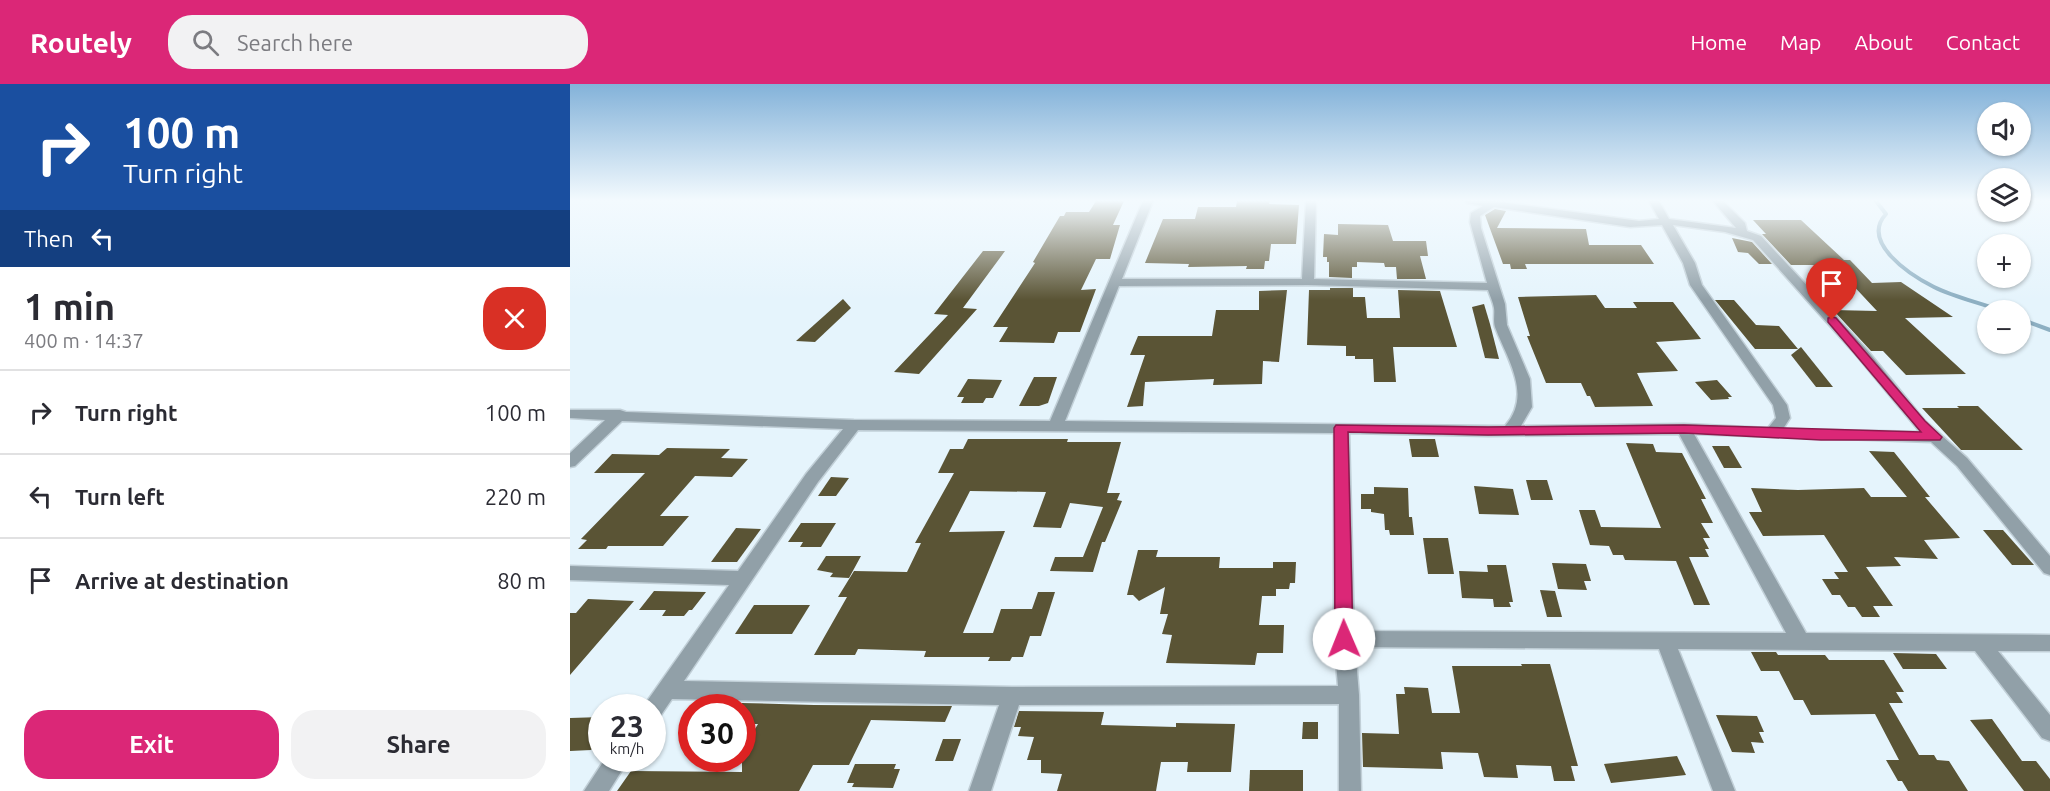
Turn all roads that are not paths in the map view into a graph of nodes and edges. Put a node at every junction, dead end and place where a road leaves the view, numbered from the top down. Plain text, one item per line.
1 (1134, 234) edge
2 (1310, 234) edge
3 (1475, 234) edge
4 (1672, 234) edge
5 (1748, 234) edge
6 (1308, 282) junction
7 (1114, 283) junction
8 (1493, 287) junction
9 (570, 414) edge
10 (620, 414) junction
11 (854, 425) junction
12 (1056, 425) junction
13 (1341, 428) junction
14 (1684, 429) junction
15 (1509, 431) junction
16 (1773, 432) junction
17 (1935, 437) junction
18 (570, 462) edge
19 (2050, 568) edge
20 (570, 573) edge
21 (743, 578) junction
22 (1344, 639) junction
23 (1665, 640) junction
24 (1800, 641) junction
25 (2050, 643) edge
26 (1981, 644) junction
27 (667, 690) junction
28 (664, 694) edge
29 (1348, 695) junction
30 (1012, 696) junction
31 (2050, 731) edge
32 (609, 772) edge
33 (595, 791) edge
34 (980, 791) edge
35 (1350, 791) edge
36 (1724, 791) edge

1 - 7 street
2 - 6 street
3 - 8 street
4 - 16 street
5 - 17 street
6 - 7 street
6 - 8 street
7 - 12 street
8 - 15 street
9 - 10 street
10 - 11 street
10 - 18 street
11 - 12 street
11 - 21 street
12 - 13 street
13 - 15 street
13 - 22 street
14 - 15 street
14 - 16 street
14 - 24 street
16 - 17 street
17 - 19 street
20 - 21 street
21 - 27 street
22 - 23 street
22 - 29 street
23 - 24 street
23 - 36 street
24 - 26 street
25 - 26 street
26 - 31 street
27 - 28 street
27 - 30 street
29 - 30 street
29 - 35 street
30 - 34 street
32 - 33 street

